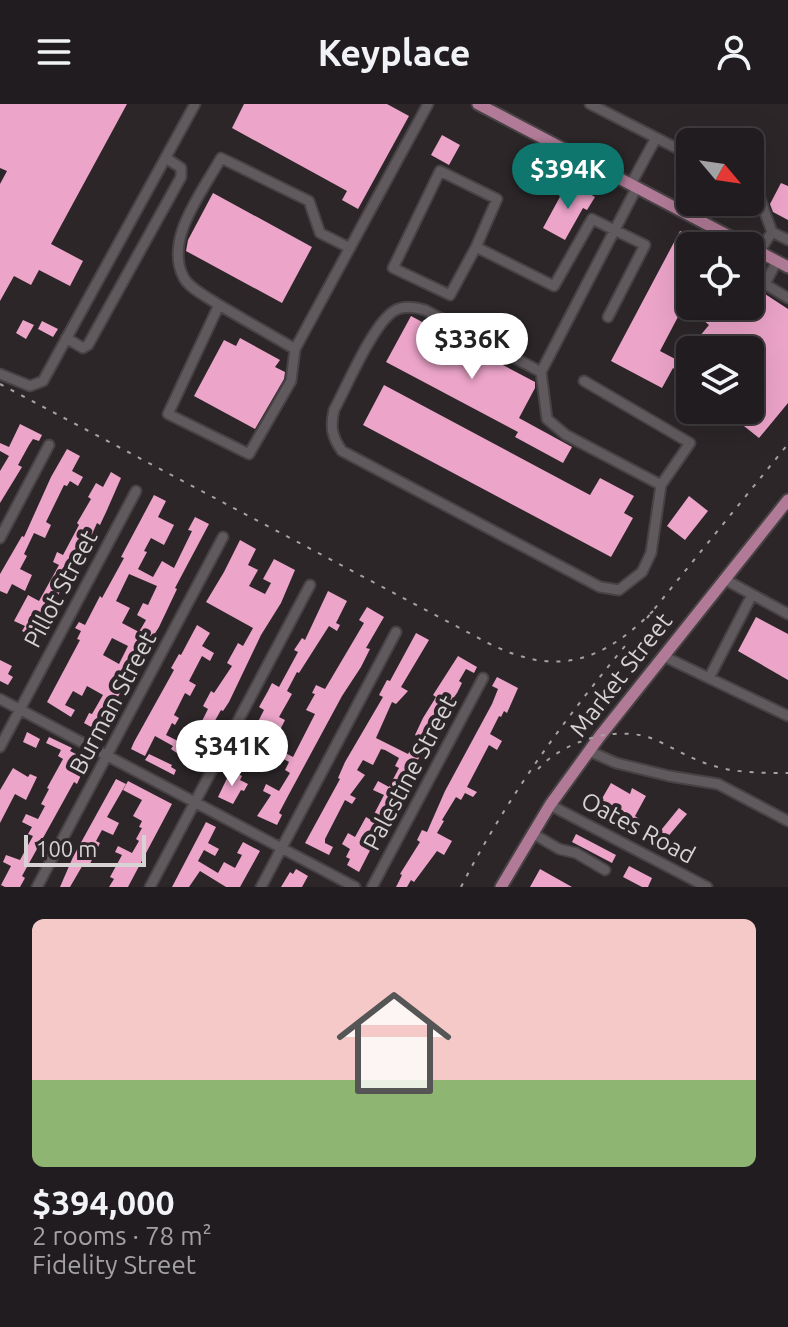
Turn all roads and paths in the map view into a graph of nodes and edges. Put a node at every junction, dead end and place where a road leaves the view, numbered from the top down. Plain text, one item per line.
1 (195, 104) edge
2 (428, 104) edge
3 (478, 104) edge
4 (590, 104) edge
5 (656, 138) junction
6 (676, 148) edge
7 (166, 158) junction
8 (634, 186) junction
9 (764, 210) edge
10 (615, 230) junction
11 (719, 232) edge
12 (772, 232) junction
13 (764, 237) edge
14 (788, 240) edge
15 (476, 247) junction
16 (350, 248) junction
17 (764, 255) edge
18 (782, 264) edge
19 (765, 284) joint
20 (788, 298) edge
21 (219, 305) junction
22 (608, 317) dead end
23 (66, 338) junction
24 (295, 349) junction
25 (541, 372) junction
26 (0, 374) edge
27 (584, 381) dead end
28 (49, 445) dead end
29 (661, 485) junction
30 (136, 491) dead end
31 (788, 500) edge
32 (223, 537) dead end
33 (0, 538) edge
34 (724, 579) junction
35 (310, 585) dead end
36 (752, 595) junction
37 (788, 614) edge
38 (396, 632) dead end
39 (663, 656) junction
40 (483, 678) dead end
41 (709, 678) junction
42 (0, 699) edge
43 (20, 709) junction
44 (788, 716) edge
45 (0, 747) edge
46 (589, 751) junction
47 (107, 756) junction
48 (195, 802) junction
49 (550, 805) junction
50 (788, 821) edge
51 (532, 833) junction
52 (281, 848) junction
53 (605, 870) dead end
54 (37, 887) edge
55 (150, 887) edge
56 (261, 887) edge
57 (355, 887) edge
58 (372, 887) edge
59 (501, 887) edge
60 (707, 887) edge

1 - 7 street
2 - 16 street
3 - 8 main road
4 - 5 street
5 - 6 street
5 - 8 street
7 - 23 street
7 - 23 street
8 - 10 street
8 - 11 main road
9 - 12 street
10 - 15 street
10 - 22 street
10 - 25 street
12 - 13 street
12 - 14 street
15 - 15 street
16 - 21 street
16 - 24 street
17 - 18 main road
18 - 19 street
19 - 20 street
21 - 24 street
21 - 24 street
23 - 26 street
25 - 29 street
25 - 29 street
27 - 29 street
28 - 33 street
30 - 43 street, Pillot Street
31 - 34 main road, Market Street
32 - 47 street, Burman Street
34 - 36 street
34 - 39 main road, Market Street
35 - 48 street
36 - 37 street
36 - 41 street
38 - 52 street
39 - 41 street
39 - 46 main road, Market Street
40 - 58 street, Palestine Street
41 - 44 street
42 - 43 street
43 - 45 street, Pillot Street
43 - 47 street
46 - 49 main road, Market Street
46 - 50 street
47 - 48 street
47 - 54 street, Burman Street
48 - 52 street
48 - 55 street
49 - 51 main road, Market Street
49 - 60 street, Oates Road
51 - 53 street
51 - 59 main road, Market Street
52 - 56 street
52 - 57 street

